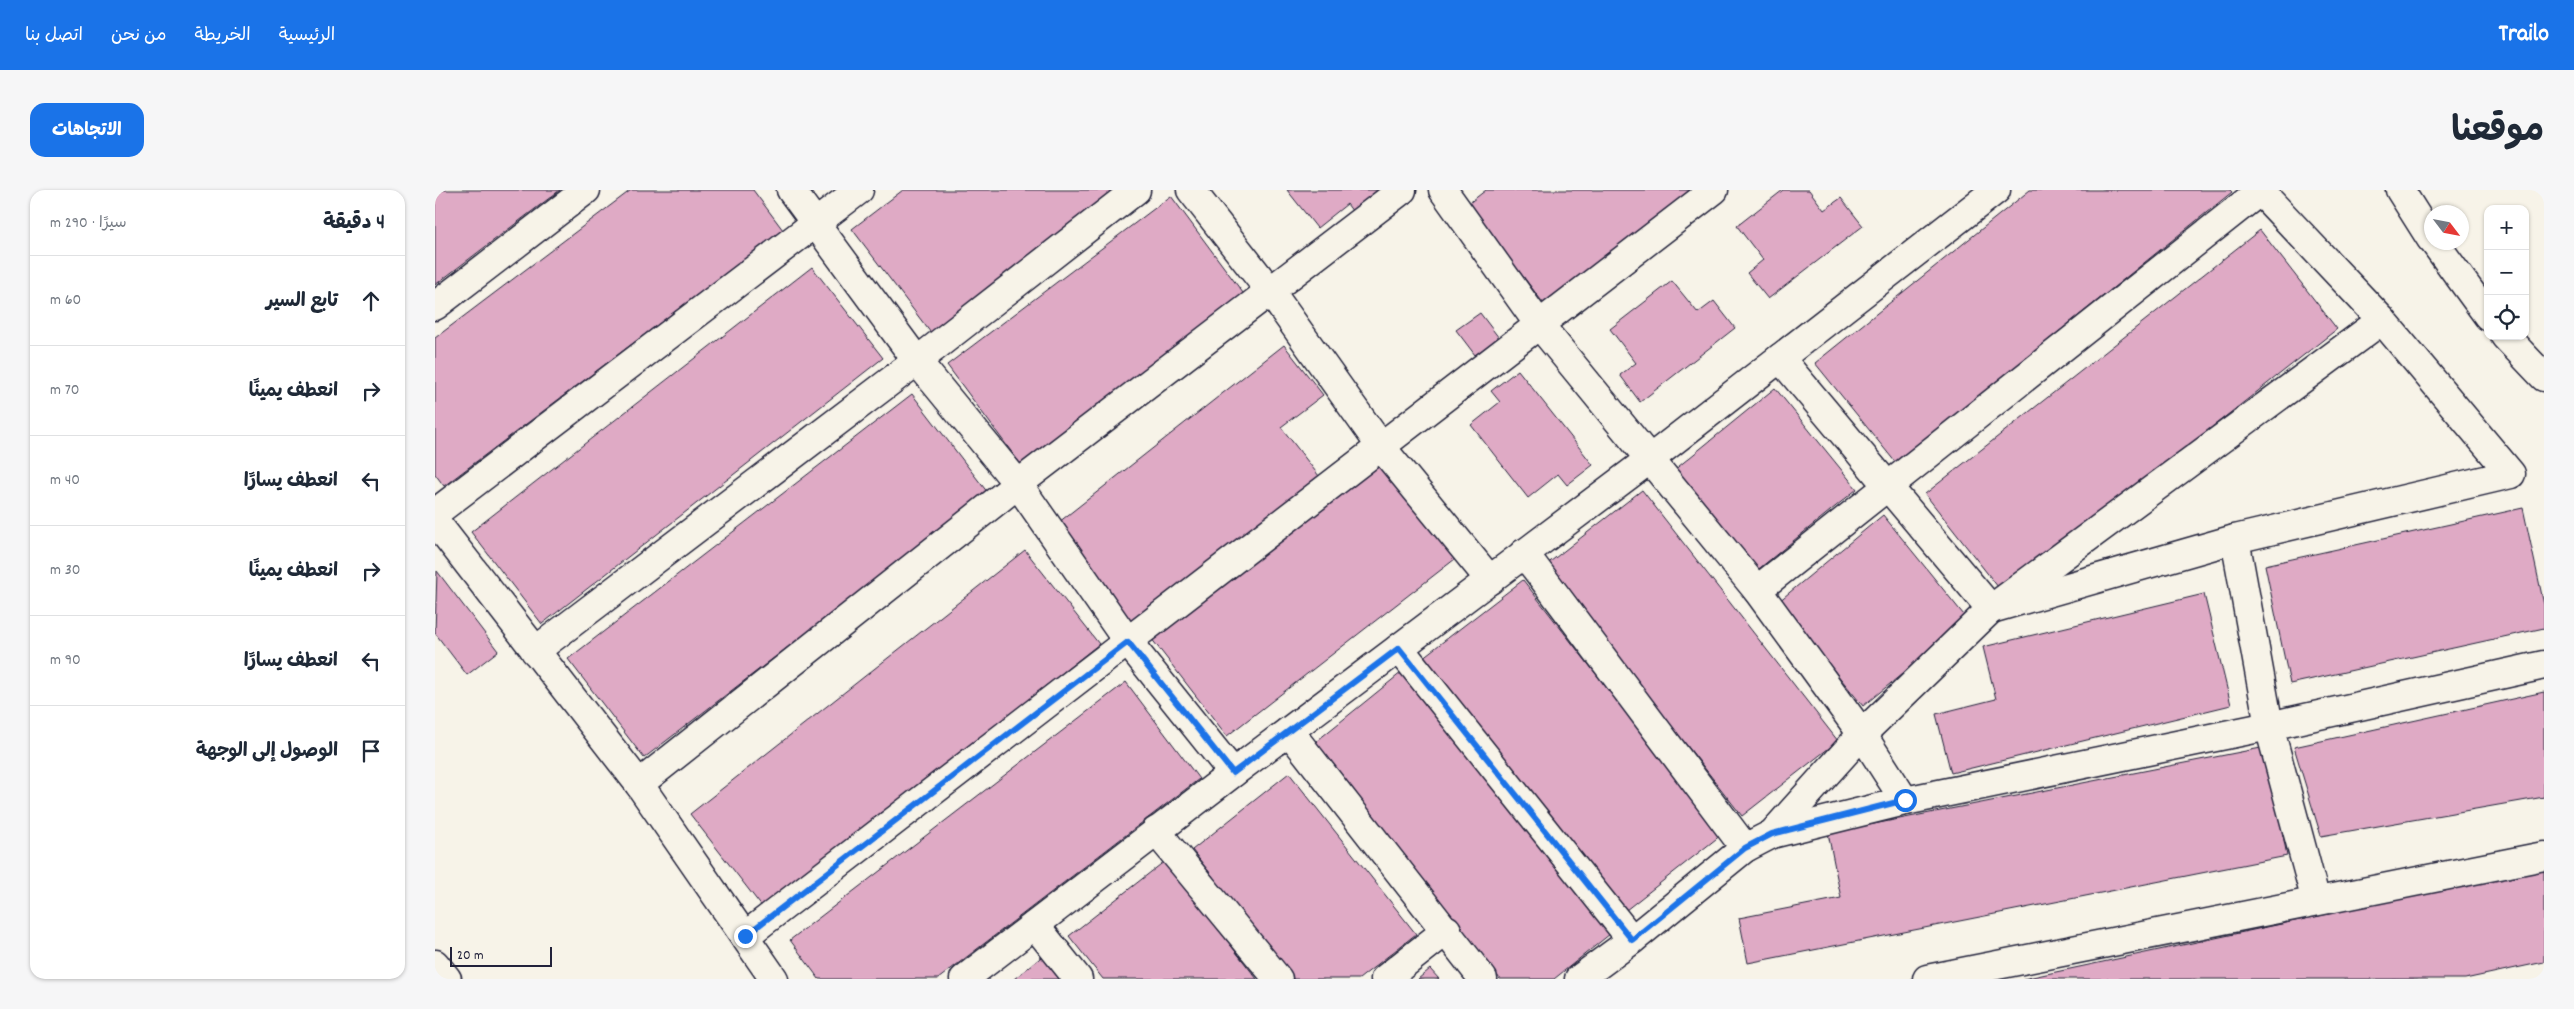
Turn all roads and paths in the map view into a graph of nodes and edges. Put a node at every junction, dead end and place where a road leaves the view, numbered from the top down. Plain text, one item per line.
1 (586, 190) edge
2 (791, 190) edge
3 (859, 190) edge
4 (1136, 190) edge
5 (1191, 190) edge
6 (1402, 190) edge
7 (1443, 190) edge
8 (1714, 190) edge
9 (1996, 190) edge
10 (2259, 190) edge
11 (2400, 190) edge
12 (817, 222) junction
13 (2424, 228) edge
14 (2440, 250) edge
15 (1270, 291) junction
16 (435, 306) edge
17 (2484, 311) edge
18 (2382, 320) junction
19 (1538, 323) junction
20 (2509, 340) edge
21 (1780, 358) junction
22 (917, 361) junction
23 (2544, 377) edge
24 (1381, 448) junction
25 (1651, 459) junction
26 (1018, 484) junction
27 (1887, 487) junction
28 (435, 513) edge
29 (435, 521) edge
30 (2235, 540) junction
31 (1524, 553) junction
32 (1490, 580) junction
33 (1757, 590) junction
34 (1991, 609) junction
35 (1128, 642) junction
36 (1399, 648) junction
37 (535, 651) junction
38 (2544, 665) edge
39 (2269, 726) junction
40 (1289, 731) junction
41 (1862, 734) junction
42 (1233, 773) junction
43 (639, 784) junction
44 (1905, 800) junction
45 (1157, 831) junction
46 (1772, 834) junction
47 (1745, 848) junction
48 (2544, 856) edge
49 (2316, 901) junction
50 (1035, 925) junction
51 (1447, 930) junction
52 (745, 936) junction
53 (1632, 940) junction
54 (435, 964) edge
55 (447, 979) edge
56 (774, 979) edge
57 (964, 979) edge
58 (1078, 979) edge
59 (1278, 979) edge
60 (1385, 979) edge
61 (1483, 979) edge
62 (1579, 979) edge
63 (1927, 979) edge

1 - 16 street
2 - 12 street
3 - 12 street
4 - 22 street
5 - 15 street
6 - 15 street
7 - 19 street
8 - 19 street
9 - 21 street
10 - 18 street
10 - 27 street
11 - 13 street
12 - 22 street
12 - 28 street
14 - 17 street
15 - 24 street
15 - 26 street
18 - 30 street
18 - 34 street
19 - 24 street
19 - 25 street
20 - 23 street
21 - 25 street
21 - 27 street
22 - 26 street
22 - 37 street
24 - 32 street
24 - 35 street
25 - 31 street
25 - 33 street
26 - 35 street
26 - 43 street
27 - 33 street
27 - 34 street
29 - 37 street
30 - 34 street
30 - 39 street
31 - 32 street
31 - 47 street
32 - 36 street
33 - 41 street
34 - 41 street
35 - 42 street
35 - 52 street
36 - 40 street
36 - 53 street
37 - 43 street
38 - 39 street
39 - 44 street
39 - 49 street
40 - 42 street
40 - 51 street
41 - 44 street
41 - 46 street
42 - 45 street
43 - 52 street
44 - 46 street
45 - 50 street
45 - 59 street
46 - 47 street
47 - 53 street
48 - 49 street
49 - 63 street
50 - 57 street
50 - 58 street
51 - 60 street
51 - 61 street
52 - 56 street
53 - 62 street
54 - 55 street

